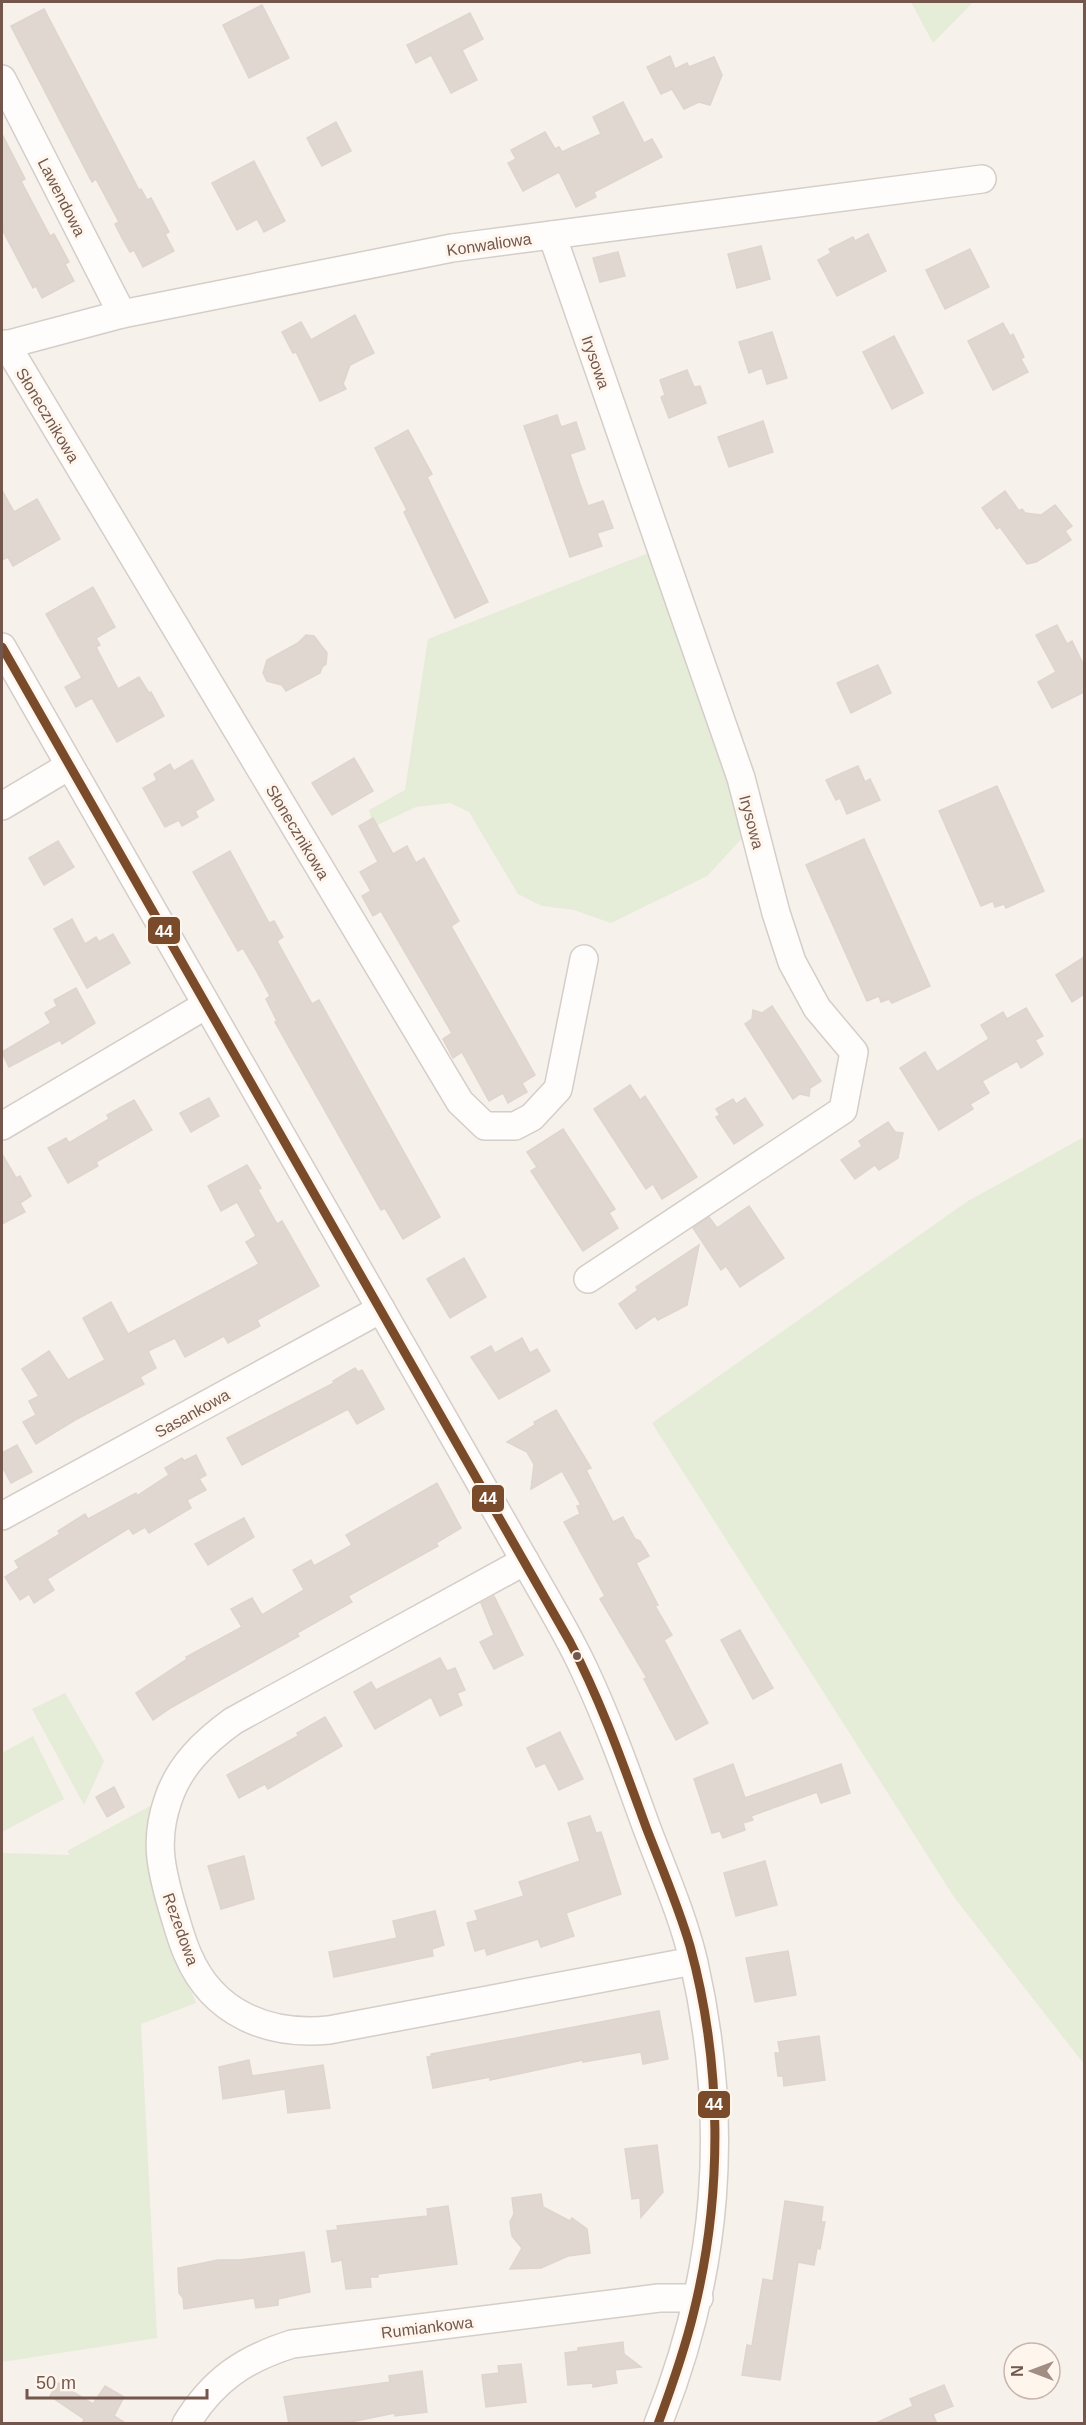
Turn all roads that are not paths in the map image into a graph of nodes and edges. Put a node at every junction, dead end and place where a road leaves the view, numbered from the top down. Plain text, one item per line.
1 (2, 79) edge
2 (982, 179) dead end
3 (552, 235) junction
4 (122, 314) junction
5 (4, 345) edge
6 (2, 647) edge
7 (69, 766) junction
8 (2, 806) edge
9 (584, 959) dead end
10 (206, 1005) junction
11 (2, 1126) edge
12 (588, 1279) dead end
13 (381, 1309) junction
14 (2, 1516) edge
15 (525, 1561) junction
16 (693, 1961) junction
17 (699, 2298) junction
18 (186, 2424) edge
19 (658, 2424) edge

1 - 4 street, Lawendowa
2 - 3 street, Konwaliowa
3 - 4 street, Konwaliowa
3 - 12 street, Irysowa
4 - 5 street, Konwaliowa
5 - 9 street, Słonecznikowa
6 - 7 street
7 - 8 street
7 - 10 street
10 - 11 street
10 - 13 street
13 - 14 street, Sasankowa
13 - 15 street
15 - 16 street
15 - 16 street, Rezedowa
16 - 17 street
17 - 18 street, Rumiankowa
17 - 19 street

